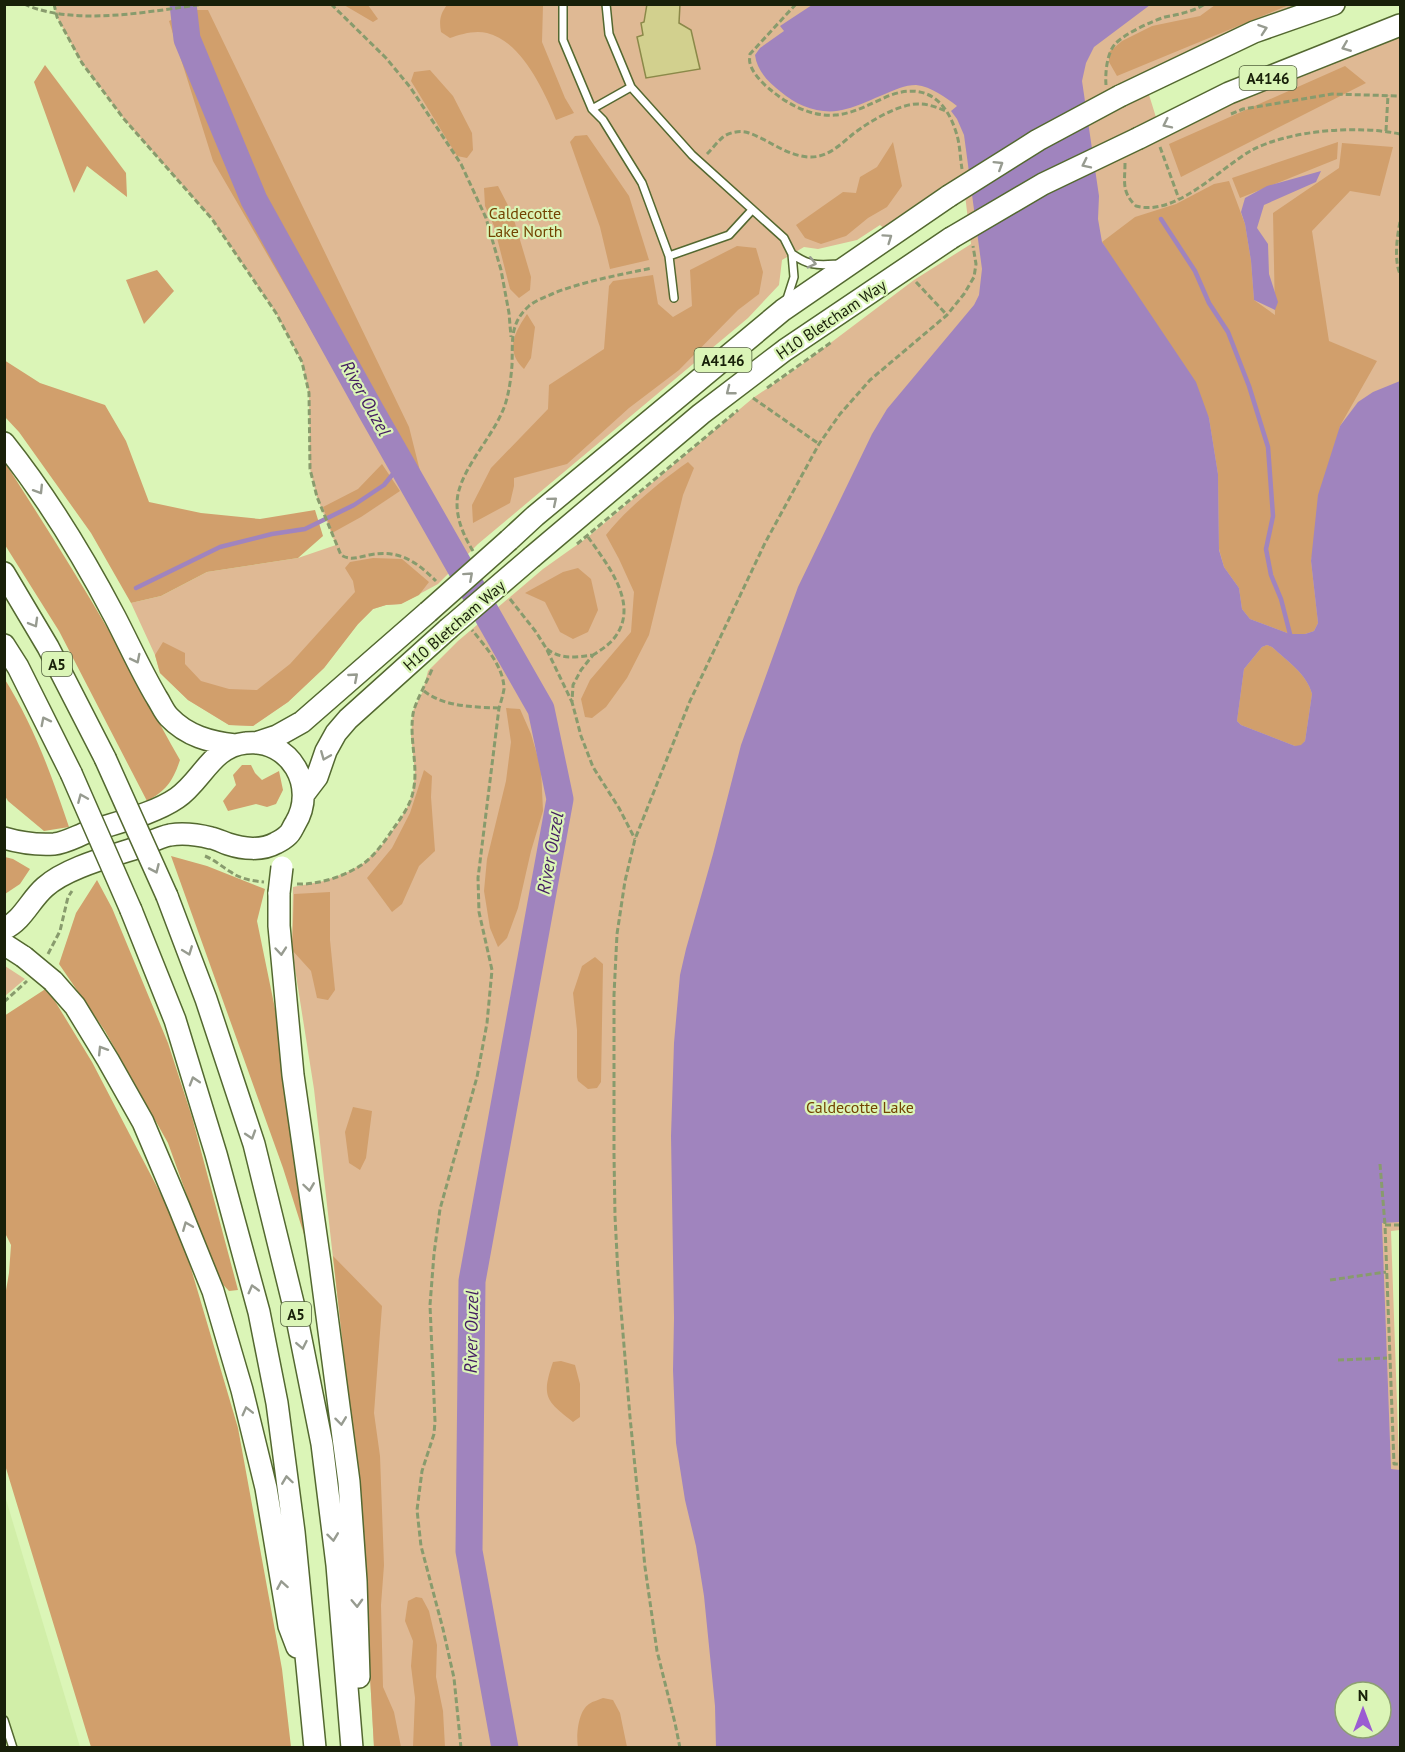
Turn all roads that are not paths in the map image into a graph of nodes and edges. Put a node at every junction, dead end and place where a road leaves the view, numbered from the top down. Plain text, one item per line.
1 (563, 4) edge
2 (606, 4) edge
3 (1334, 4) edge
4 (1401, 25) edge
5 (631, 87) junction
6 (592, 109) junction
7 (752, 210) junction
8 (792, 255) junction
9 (669, 256) junction
10 (851, 263) junction
11 (674, 298) dead end
12 (783, 310) junction
13 (4, 443) edge
14 (4, 573) edge
15 (4, 645) edge
16 (256, 743) junction
17 (235, 745) junction
18 (304, 794) junction
19 (288, 835) junction
20 (4, 838) edge
21 (4, 929) edge
22 (4, 944) edge
23 (309, 1681) junction
24 (4, 1720) edge
25 (13, 1748) edge
26 (315, 1748) edge
27 (352, 1748) edge
28 (357, 1748) edge

1 - 6 lane
2 - 5 lane
10 -> 3 highway, H10 Bletcham Way / A4146, bridge
4 -> 18 highway, H10 Bletcham Way / A4146, bridge
5 - 6 lane
5 - 7 lane
6 - 9 lane
7 - 8 lane
7 - 9 lane
8 -> 10 lane
8 - 12 lane
9 - 11 lane
10 - 12 highway, H10 Bletcham Way / A4146
16 -> 12 highway, H10 Bletcham Way / A4146, bridge
13 -> 17 highway
14 -> 27 highway, A5, bridge
23 -> 15 highway, A5, bridge
16 - 17 highway
16 - 18 highway
17 - 20 highway
18 - 19 highway, H10 Bletcham Way
19 - 21 highway
19 -> 28 highway, H10 Bletcham Way, bridge
23 -> 22 highway, bridge
23 - 26 highway, A5
24 - 25 lane

